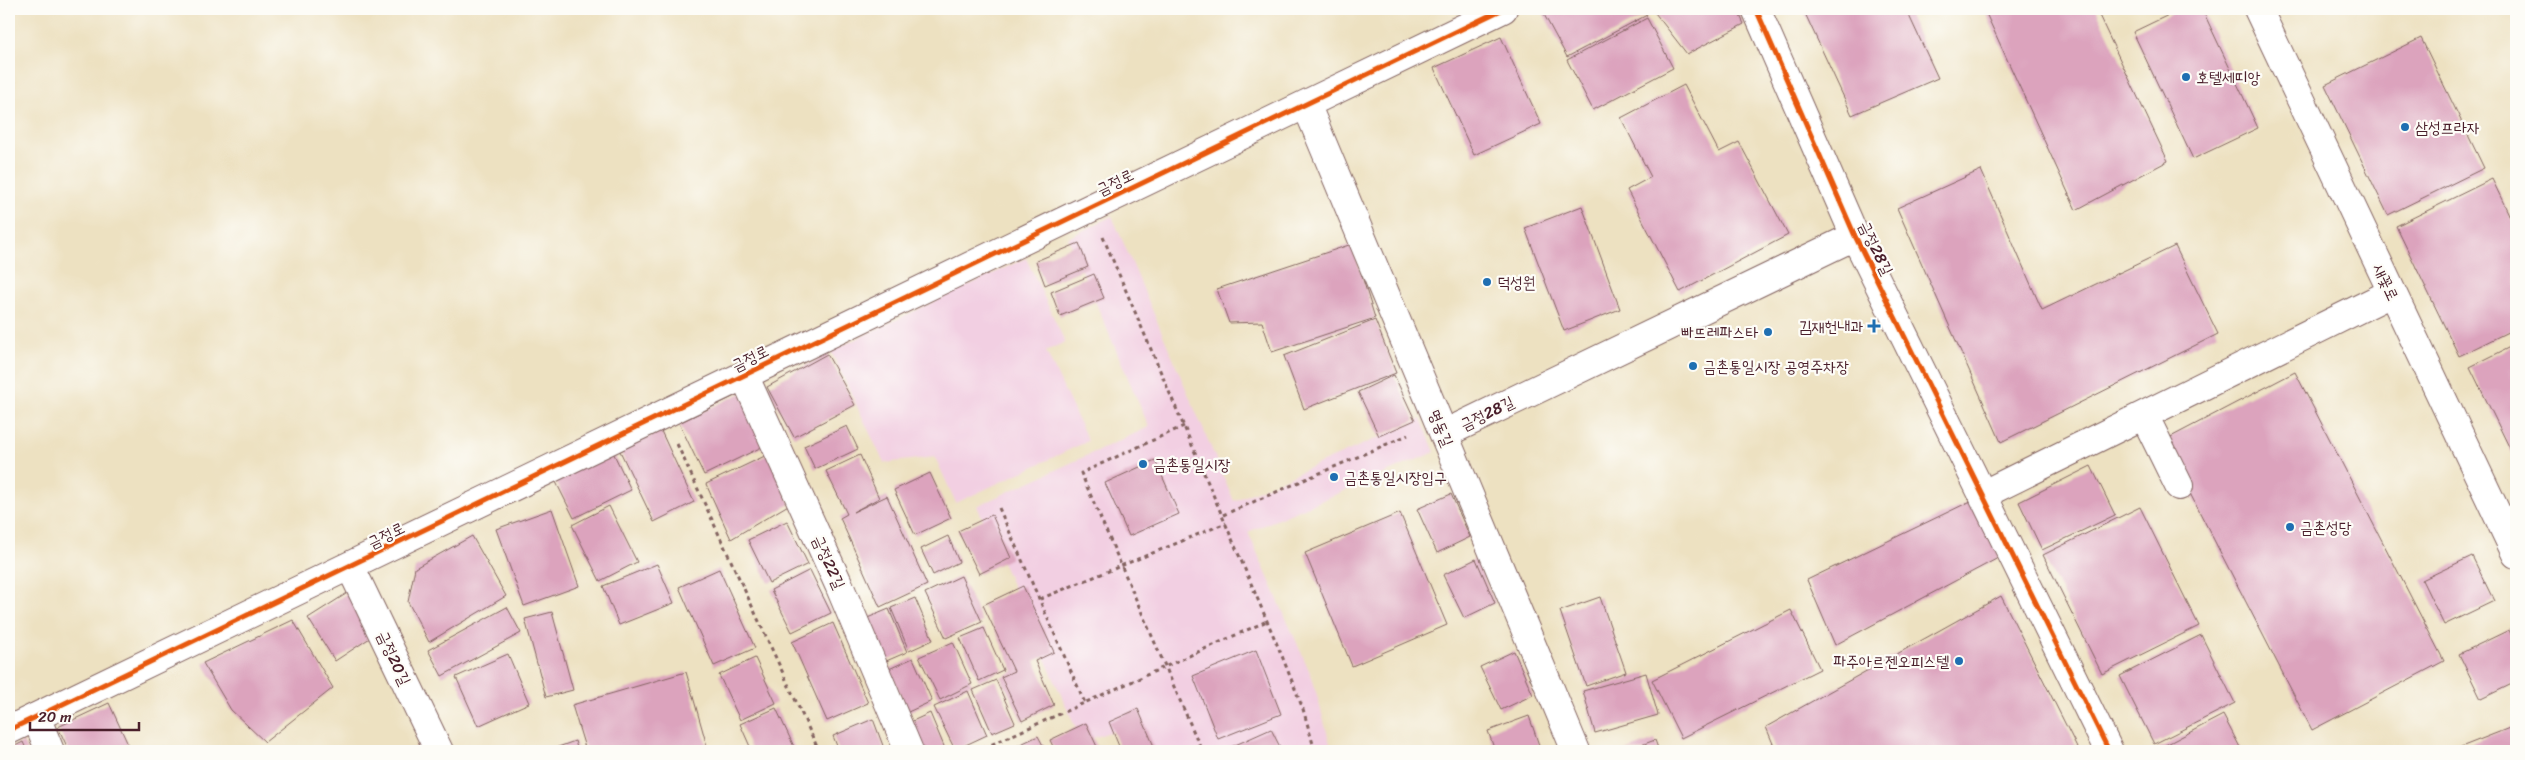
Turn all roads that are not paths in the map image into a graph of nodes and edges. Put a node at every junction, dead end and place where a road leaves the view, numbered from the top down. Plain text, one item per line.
1 (1503, 9) edge
2 (1756, 9) edge
3 (2258, 9) edge
4 (1306, 104) junction
5 (1856, 236) junction
6 (2391, 293) junction
7 (744, 375) junction
8 (2144, 415) junction
9 (1441, 428) junction
10 (2179, 486) dead end
11 (1984, 494) junction
12 (2516, 554) edge
13 (350, 566) junction
14 (36, 717) junction
15 (9, 730) edge
16 (50, 751) edge
17 (438, 751) edge
18 (909, 751) edge
19 (1576, 751) edge
20 (2109, 751) edge

1 - 4 street, 금정로
2 - 5 street, 금정28길
3 - 6 street, 새꽃로
4 - 7 street, 금정로
4 - 9 street, 명동길
5 - 9 street, 금정28길
5 - 11 street, 금정28길
6 - 8 street
6 - 12 street, 새꽃로
7 - 13 street, 금정로
7 - 18 street, 금정22길
8 - 10 street
8 - 11 street
9 - 19 street, 명동길
11 - 20 street, 금정28길
13 - 14 street, 금정로
13 - 17 street, 금정20길
14 - 15 street, 금정로
14 - 16 street

